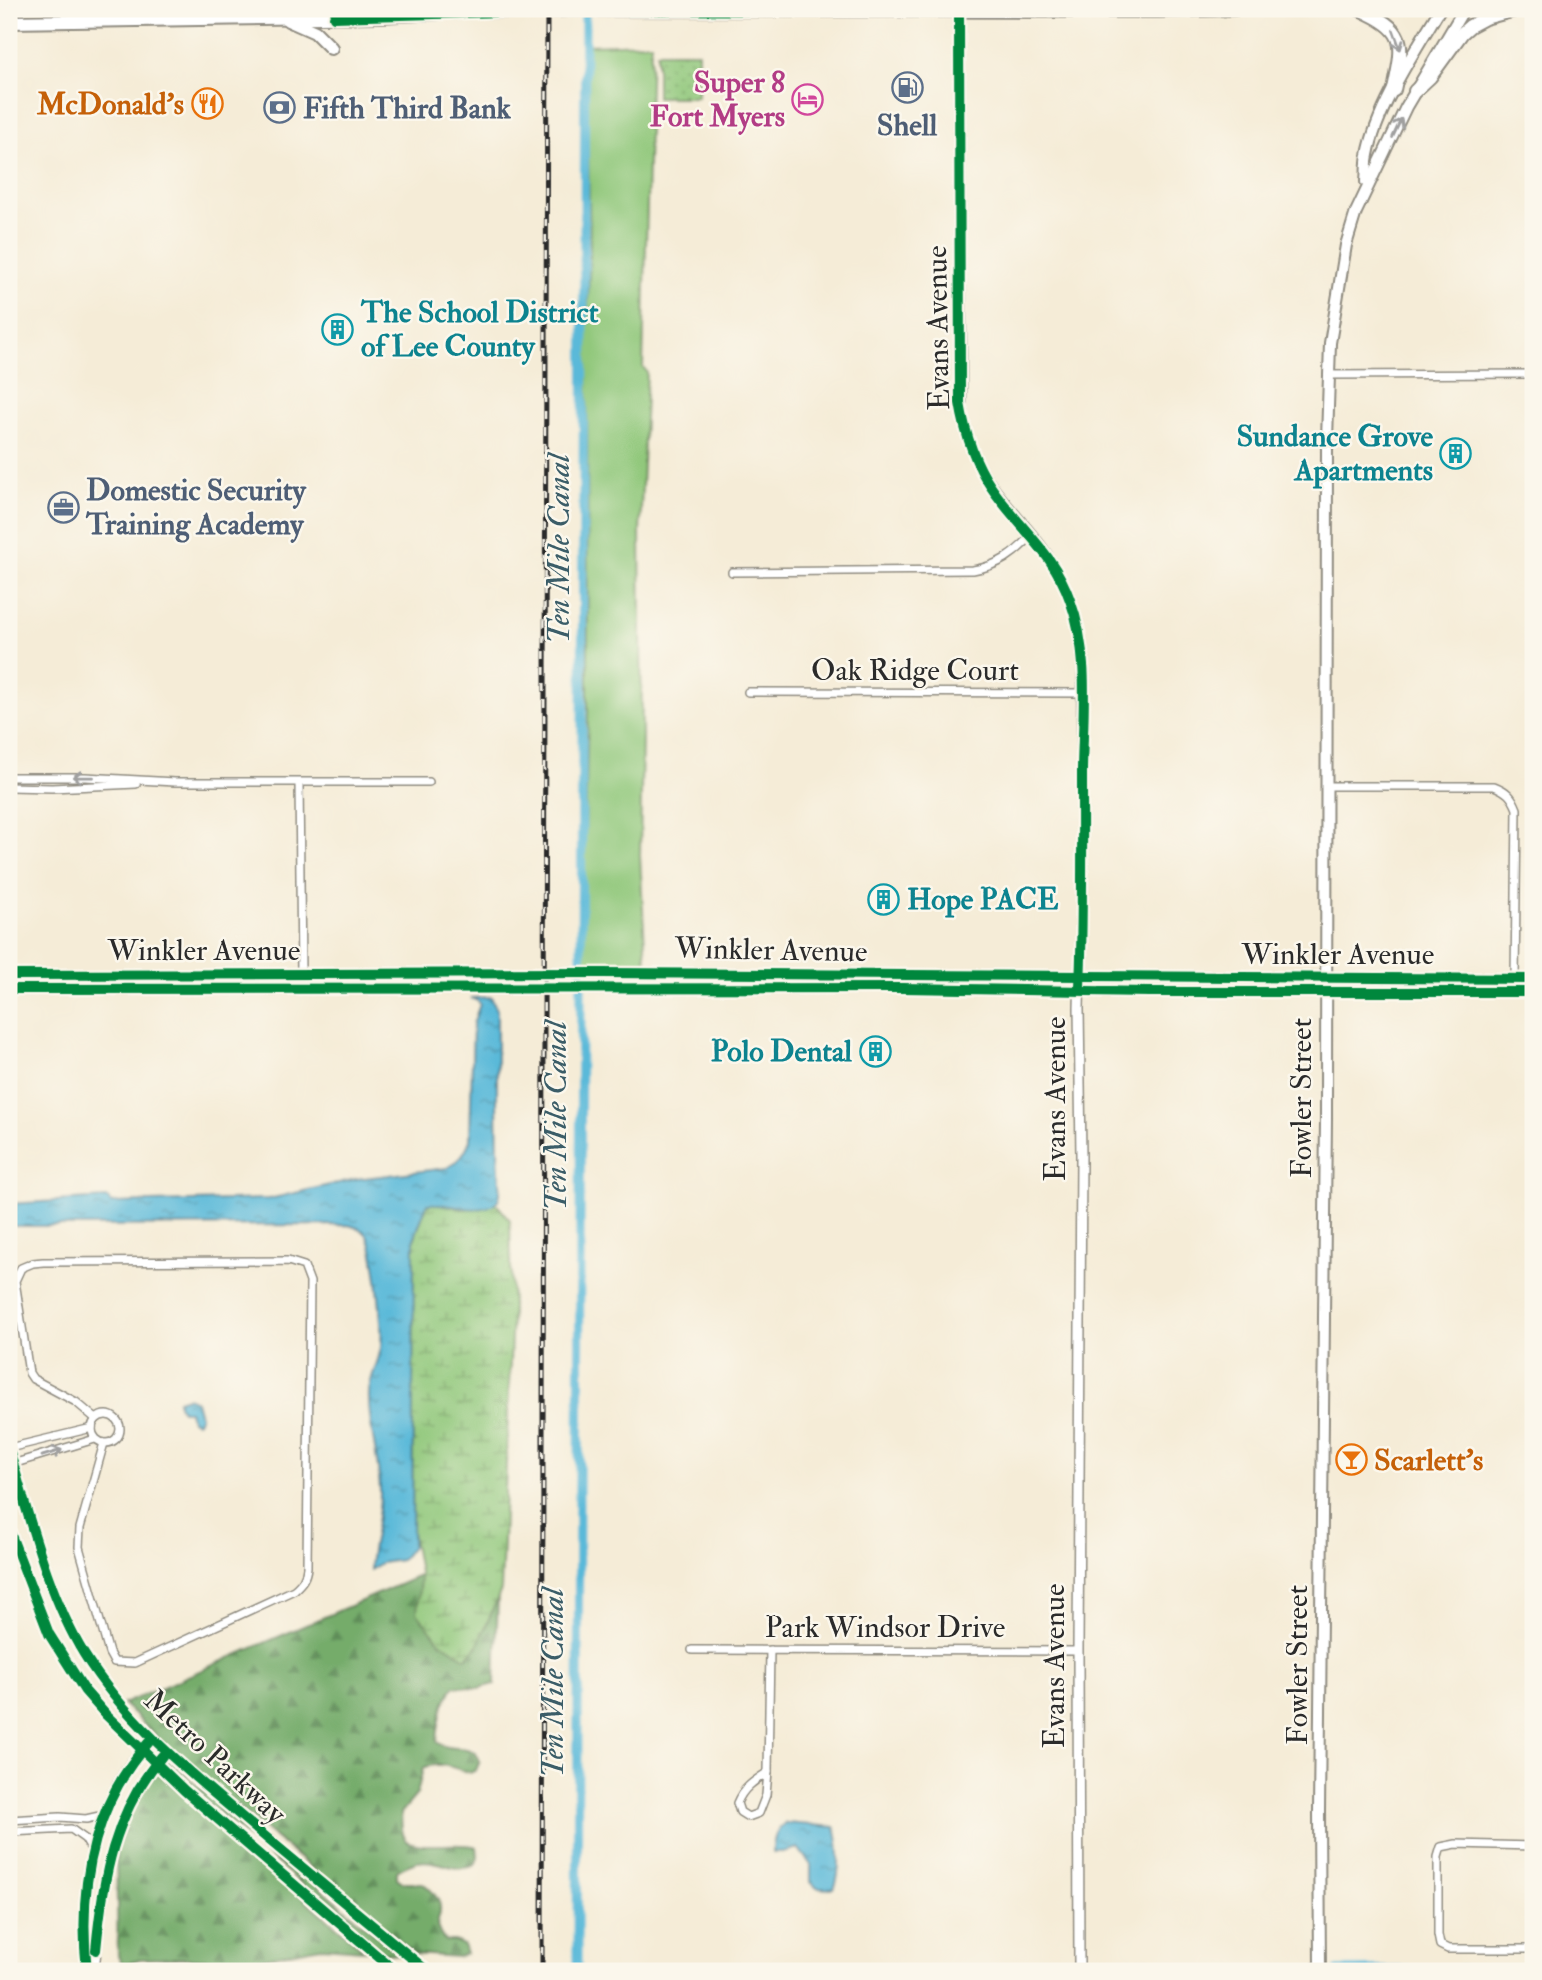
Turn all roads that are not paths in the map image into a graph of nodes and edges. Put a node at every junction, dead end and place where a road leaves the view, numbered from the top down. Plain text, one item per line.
1 (262, 9) edge
2 (708, 9) edge
3 (1235, 9) edge
4 (1359, 9) edge
5 (1440, 9) edge
6 (1464, 9) edge
7 (1507, 9) edge
8 (1519, 9) edge
9 (1533, 9) edge
10 (569, 10) edge
11 (602, 10) edge
12 (738, 10) edge
13 (959, 10) edge
14 (336, 13) edge
15 (282, 18) junction
16 (173, 19) junction
17 (9, 22) edge
18 (331, 48) dead end
19 (1394, 90) junction
20 (1415, 91) junction
21 (1366, 189) junction
22 (1533, 374) edge
23 (1328, 375) junction
24 (1032, 535) junction
25 (732, 572) dead end
26 (748, 692) dead end
27 (1083, 693) junction
28 (9, 777) edge
29 (176, 782) junction
30 (429, 782) dead end
31 (299, 783) junction
32 (1326, 786) junction
33 (9, 787) edge
34 (433, 973) junction
35 (301, 974) junction
36 (9, 975) edge
37 (1080, 977) junction
38 (1325, 979) junction
39 (1515, 979) junction
40 (1533, 979) edge
41 (9, 989) edge
42 (234, 989) junction
43 (395, 989) junction
44 (1080, 991) junction
45 (1325, 992) junction
46 (1533, 992) edge
47 (96, 1419) junction
48 (92, 1428) junction
49 (95, 1439) junction
50 (104, 1443) junction
51 (9, 1449) edge
52 (11, 1465) edge
53 (9, 1530) edge
54 (692, 1650) dead end
55 (770, 1650) junction
56 (1078, 1651) junction
57 (152, 1739) junction
58 (142, 1749) junction
59 (166, 1752) junction
60 (155, 1764) junction
61 (768, 1772) junction
62 (104, 1815) junction
63 (71, 1818) junction
64 (9, 1820) edge
65 (23, 1820) junction
66 (71, 1829) junction
67 (23, 1831) junction
68 (9, 1832) edge
69 (1533, 1846) edge
70 (92, 1851) junction
71 (85, 1902) junction
72 (97, 1930) junction
73 (1533, 1949) edge
74 (87, 1971) edge
75 (93, 1971) edge
76 (395, 1971) edge
77 (427, 1971) edge
78 (1079, 1971) edge
79 (1320, 1971) edge

1 - 16 highway
2 - 11 highway
2 - 12 highway
3 - 13 highway
4 -> 19 highway
5 - 19 main road, Fowler Street
6 - 20 main road, Fowler Street
7 - 8 highway
8 - 9 highway
8 - 20 highway
10 - 11 highway
10 - 14 highway
12 - 13 highway
13 - 24 street, Evans Avenue
14 - 15 highway
15 - 16 highway
15 - 18 highway
16 - 17 highway
19 - 21 main road, Fowler Street
21 -> 20 main road, Fowler Street
21 - 23 main road, Fowler Street
22 - 23 street
23 - 32 main road, Fowler Street
24 - 25 street
24 - 27 street, Evans Avenue
26 - 27 street, Oak Ridge Court
27 - 37 street, Evans Avenue
29 -> 28 street
29 - 31 street
29 - 33 street
30 - 31 street
31 - 35 street
32 - 38 main road, Fowler Street
32 - 39 street
34 - 35 street, Winkler Avenue
34 - 37 street, Winkler Avenue
34 - 43 street
35 - 36 street, Winkler Avenue
35 - 42 street
37 - 38 street, Winkler Avenue
37 - 44 street, Evans Avenue
38 - 39 street, Winkler Avenue
38 - 45 main road, Fowler Street
39 - 40 street, Winkler Avenue
41 - 42 street, Winkler Avenue
42 - 43 street, Winkler Avenue
43 - 44 street, Winkler Avenue
44 - 45 street, Winkler Avenue
44 - 56 street, Evans Avenue
45 - 46 street, Winkler Avenue
45 - 79 main road, Fowler Street
47 - 48 street
47 - 50 street
47 - 50 street
48 - 49 street
48 - 51 street
49 - 50 street
52 -> 49 street
51 - 52 main road, Metro Parkway
52 - 57 main road, Metro Parkway
53 - 58 main road, Metro Parkway
54 - 55 street, Park Windsor Drive
55 - 56 street, Park Windsor Drive
55 - 61 street
56 - 78 street, Evans Avenue
57 - 58 street
57 - 59 main road, Metro Parkway
58 - 60 main road, Metro Parkway
58 - 62 street
59 - 60 street
59 - 77 main road, Metro Parkway
60 - 72 street
60 - 76 main road, Metro Parkway
61 - 61 street
62 - 63 street
62 - 70 street
63 - 65 street
63 - 66 street
64 - 65 street
65 - 67 street
66 - 67 street
66 - 70 street
67 - 68 street
69 - 73 street
70 - 71 street
71 - 72 street
71 - 74 street
72 - 75 street

